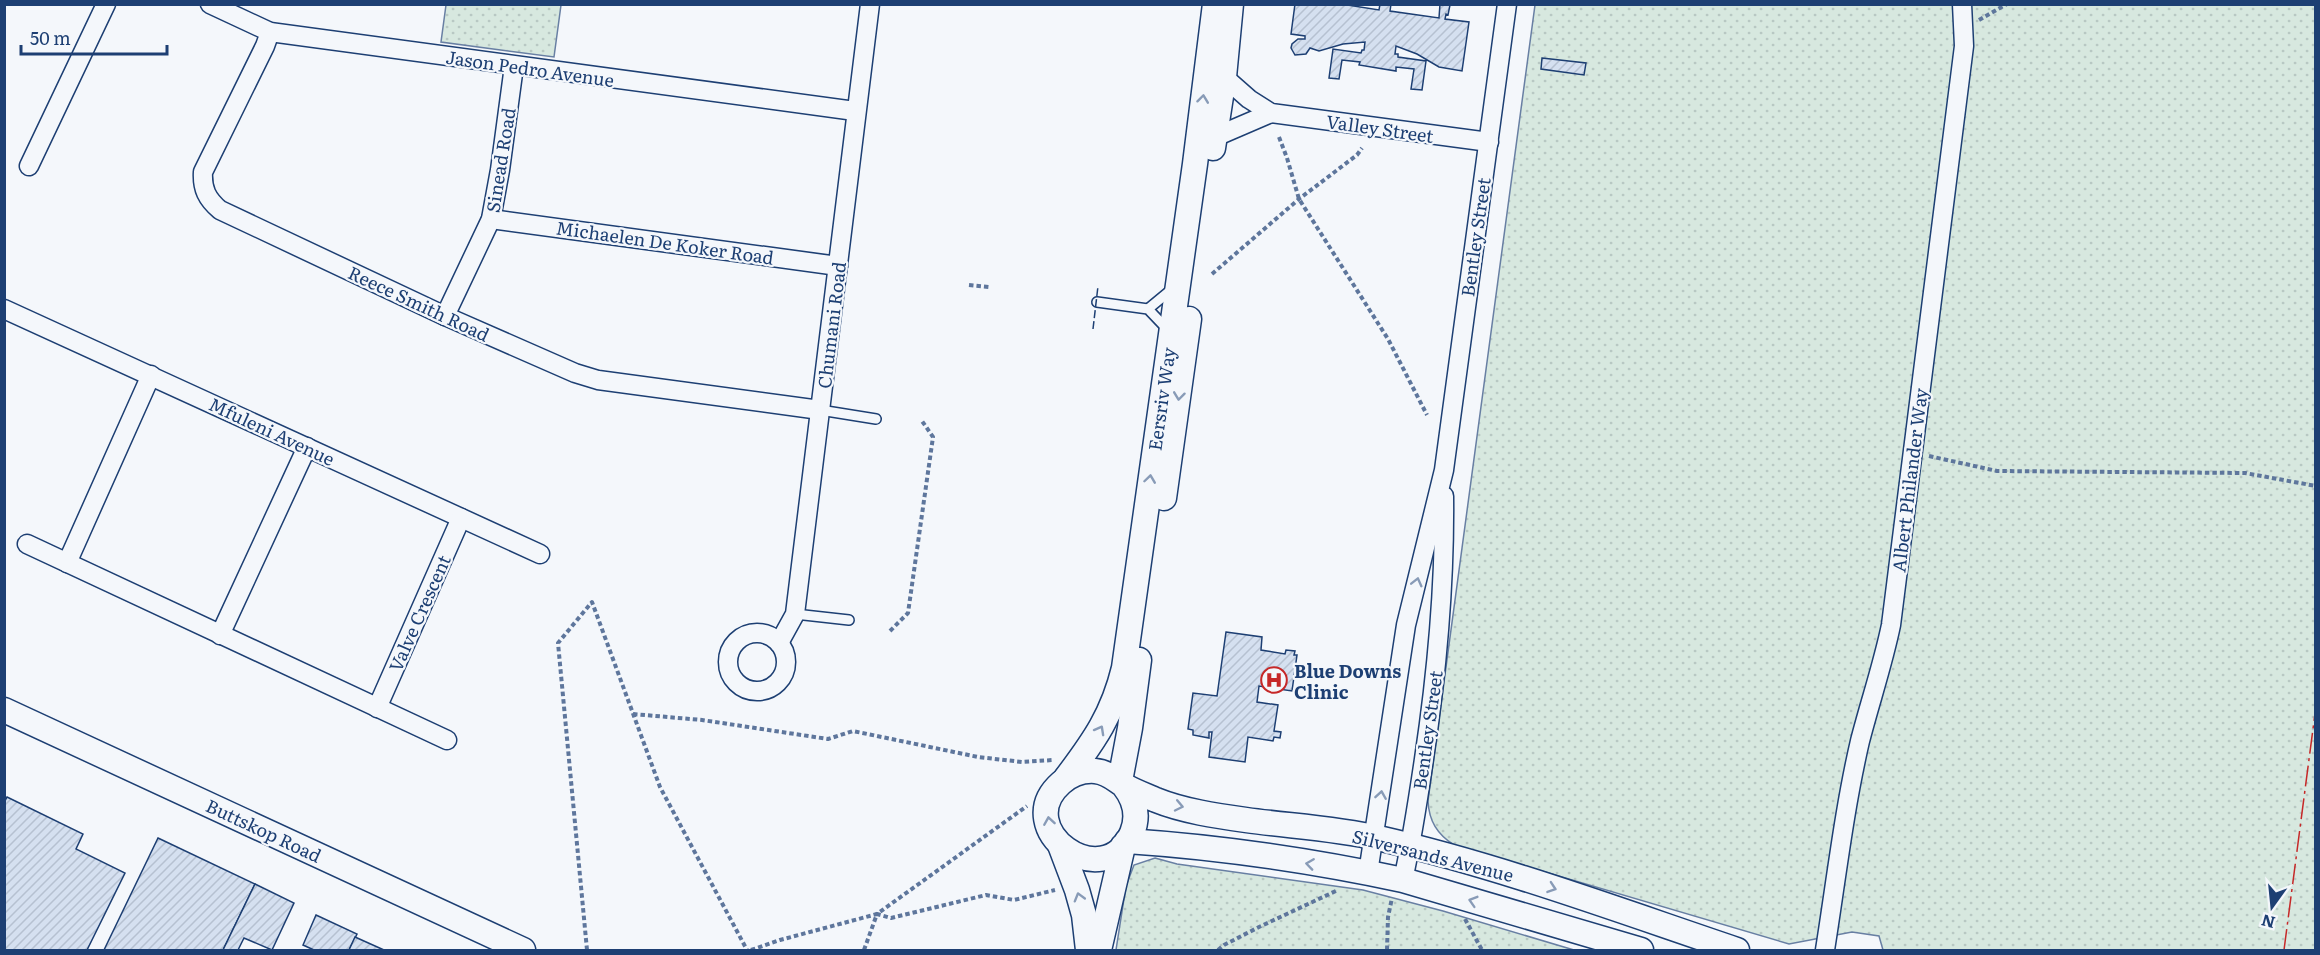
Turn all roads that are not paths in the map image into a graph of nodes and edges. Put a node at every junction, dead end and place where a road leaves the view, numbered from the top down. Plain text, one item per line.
1 (106, 4) edge
2 (210, 4) edge
3 (870, 4) edge
4 (1215, 4) edge
5 (1231, 4) edge
6 (1507, 4) edge
7 (1962, 4) edge
8 (270, 32) junction
9 (514, 66) junction
10 (1224, 77) junction
11 (855, 111) junction
12 (1271, 113) junction
13 (1215, 137) junction
14 (1489, 142) junction
15 (29, 166) dead end
16 (491, 219) junction
17 (838, 266) junction
18 (1177, 284) junction
19 (1097, 302) dead end
20 (4, 309) edge
21 (1148, 309) junction
22 (445, 316) junction
23 (1170, 333) junction
24 (151, 375) junction
25 (820, 410) junction
26 (876, 419) dead end
27 (307, 447) junction
28 (1444, 470) junction
29 (461, 518) junction
30 (27, 544) dead end
31 (540, 554) dead end
32 (67, 563) junction
33 (795, 614) junction
34 (849, 620) dead end
35 (1406, 625) junction
36 (1439, 629) junction
37 (220, 634) junction
38 (779, 643) dead end
39 (377, 708) junction
40 (4, 710) edge
41 (447, 740) dead end
42 (1063, 769) junction
43 (1122, 783) junction
44 (1375, 837) junction
45 (1125, 844) junction
46 (1060, 845) junction
47 (1411, 846) junction
48 (1368, 873) junction
49 (1398, 887) junction
50 (523, 951) edge
51 (1088, 951) edge
52 (1099, 951) edge
53 (1641, 951) edge
54 (1737, 951) edge
55 (1825, 951) edge

1 - 15 street
2 - 8 street, Jason Pedro Avenue
3 - 11 street, Chumani Road
18 -> 4 main road, Eersriv Way
5 - 10 main road, Eersriv Way
6 - 14 street, Bentley Street
7 - 55 street, Albert Philander Way
8 - 9 street, Jason Pedro Avenue
8 - 22 street, Reece Smith Road
9 - 11 street, Jason Pedro Avenue
9 - 16 street, Sinead Road
10 - 12 street, Valley Street
10 - 13 main road, Eersriv Way
11 - 17 street, Chumani Road
12 - 13 street
12 - 14 street, Valley Street
13 -> 43 main road, Eersriv Way
14 - 28 street, Bentley Street
16 - 17 street, Michaelen De Koker Road
16 - 22 street, Sinead Road
17 - 25 street, Chumani Road
18 - 21 lane
18 - 23 main road, Eersriv Way
19 - 21 lane
20 - 24 street, Mfuleni Avenue
21 - 23 lane
22 - 25 street, Reece Smith Road
42 -> 23 main road, Eersriv Way
24 - 27 street, Mfuleni Avenue
24 - 32 street
25 - 26 lane
25 - 33 street, Chumani Road
27 - 29 street, Mfuleni Avenue
27 - 37 street
35 -> 28 street, Bentley Street
28 - 36 street, Bentley Street
29 - 31 street, Mfuleni Avenue
29 - 39 street, Valve Crescent
30 - 32 street
32 - 37 street
33 - 34 lane
33 - 38 street, Chumani Road
35 - 36 street
44 -> 35 street, Bentley Street
36 - 47 street, Bentley Street
37 - 39 street
39 - 41 street
40 - 50 main road, Buttskop Road
42 - 43 main road
46 -> 42 main road
43 -> 44 main road, Silversands Avenue
43 - 45 main road
44 - 47 main road, Silversands Avenue
44 - 48 street, Bentley Street
45 - 46 main road
48 -> 45 main road, Silversands Avenue
45 - 52 main road
51 -> 46 main road
47 - 49 street, Bentley Street
47 -> 54 main road, Silversands Avenue
48 - 49 main road, Silversands Avenue
53 -> 49 main road, Silversands Avenue

